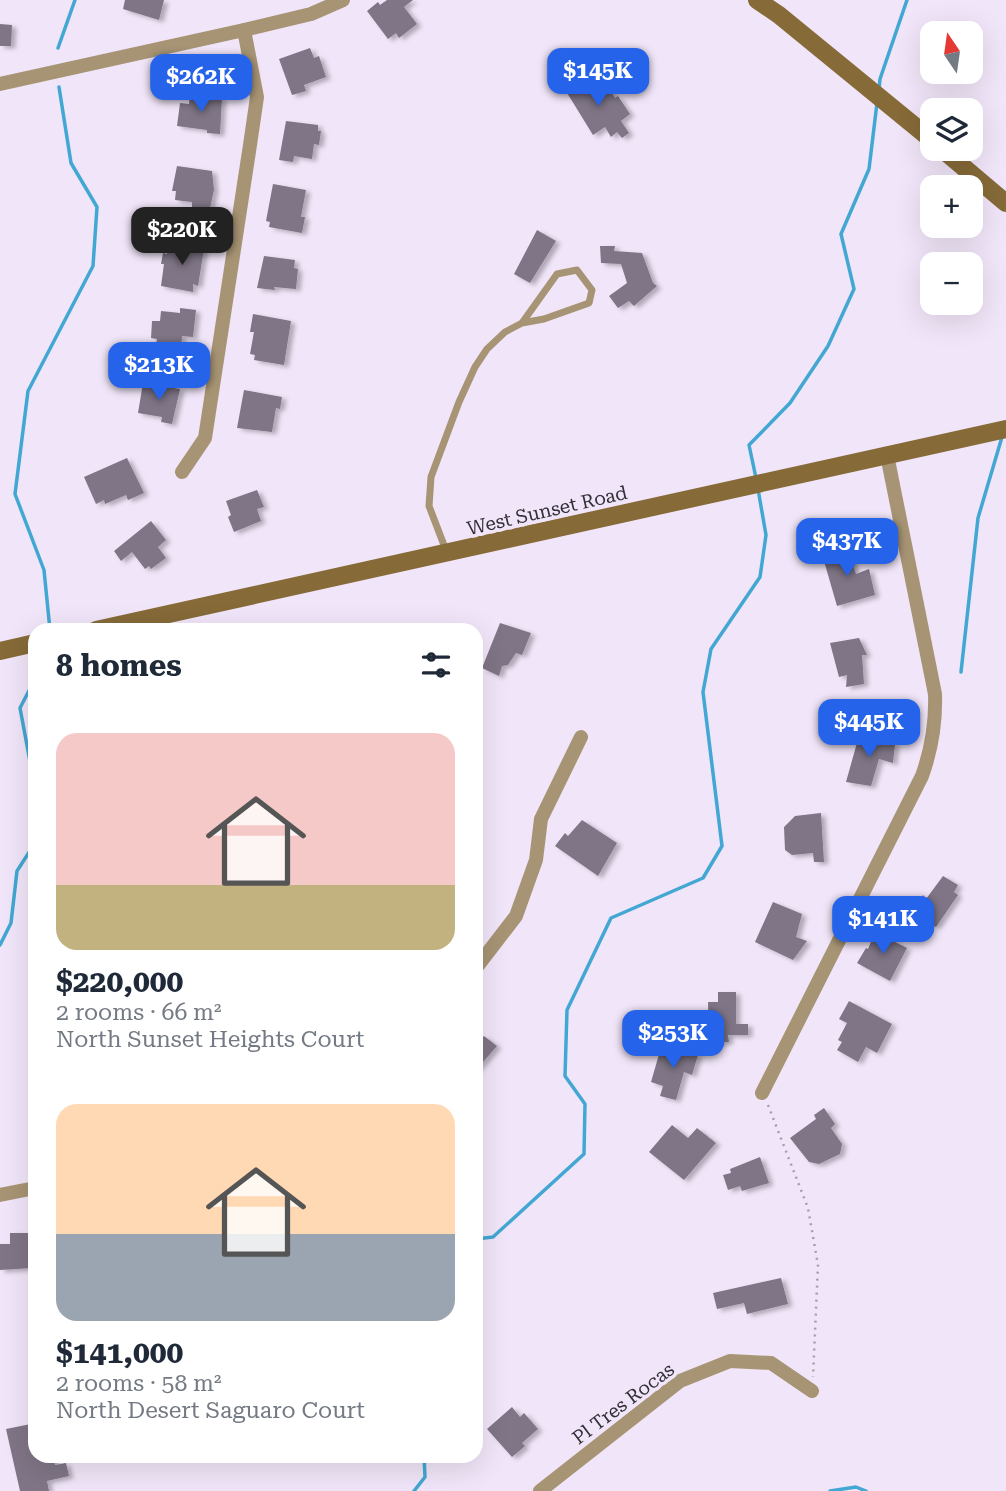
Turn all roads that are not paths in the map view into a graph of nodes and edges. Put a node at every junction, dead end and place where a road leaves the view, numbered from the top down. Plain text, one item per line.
1 (344, 0) edge
2 (757, 0) edge
3 (244, 30) junction
4 (0, 85) edge
5 (920, 130) edge
6 (956, 161) edge
7 (1006, 203) edge
8 (522, 323) junction
9 (1006, 429) edge
10 (887, 455) junction
11 (182, 472) dead end
12 (448, 554) junction
13 (128, 623) edge
14 (28, 645) edge
15 (0, 651) edge
16 (581, 737) dead end
17 (483, 959) edge
18 (762, 1093) road end
19 (28, 1189) edge
20 (0, 1195) edge
21 (813, 1391) road end
22 (540, 1491) edge

1 - 3 street
2 - 5 street
3 - 4 street
3 - 11 street
6 - 7 street
8 - 8 lane
8 - 12 lane
9 - 10 street, West Sunset Road
10 - 12 street, West Sunset Road
10 - 18 street
12 - 13 street, West Sunset Road
14 - 15 street
16 - 17 street
19 - 20 street
21 - 22 street, Pl Tres Rocas

